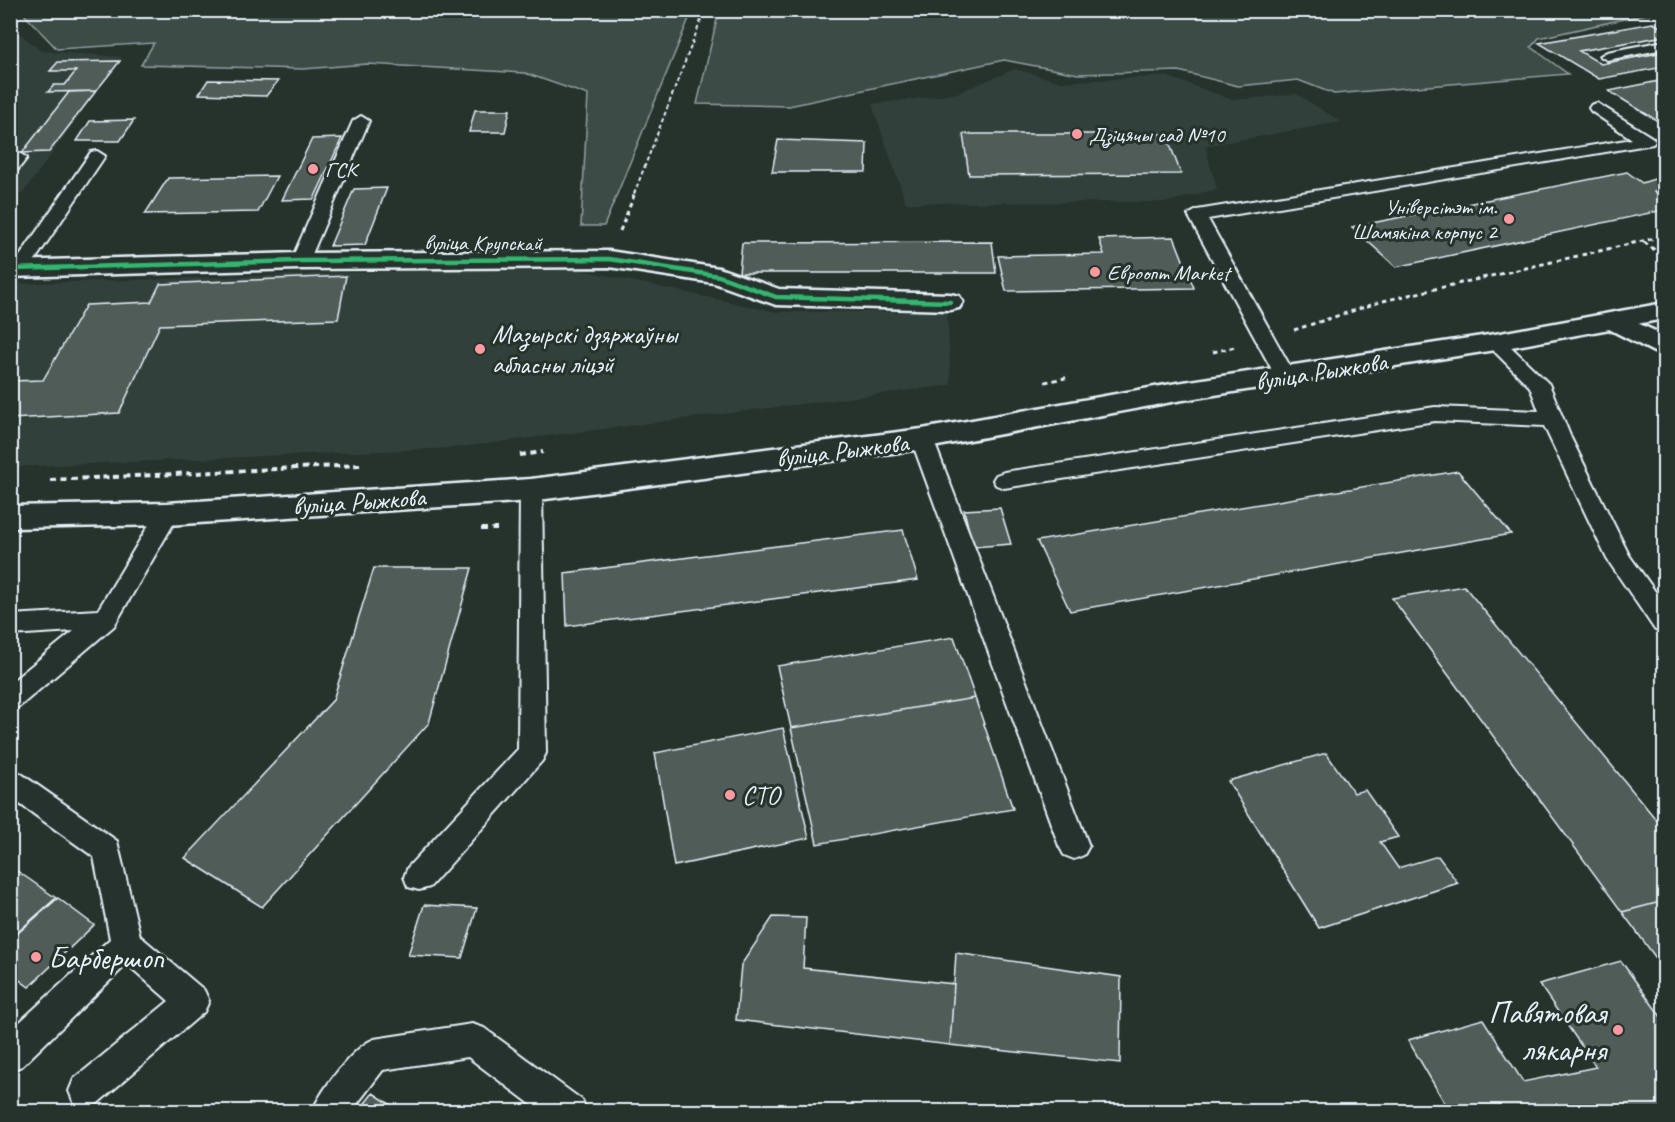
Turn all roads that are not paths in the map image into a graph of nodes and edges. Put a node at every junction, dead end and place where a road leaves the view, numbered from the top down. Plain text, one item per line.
1 (1665, 45) edge
2 (1607, 56) dead end
3 (1597, 108) dead end
4 (361, 121) dead end
5 (97, 156) dead end
6 (300, 261) junction
7 (15, 269) edge
8 (950, 302) dead end
9 (1665, 311) edge
10 (1615, 321) junction
11 (1495, 342) junction
12 (1665, 346) edge
13 (1286, 377) junction
14 (1553, 419) junction
15 (922, 439) junction
16 (1004, 480) dead end
17 (531, 490) junction
18 (167, 514) junction
19 (10, 517) edge
20 (105, 619) junction
21 (1665, 623) edge
22 (10, 625) edge
23 (10, 699) edge
24 (10, 780) edge
25 (1074, 846) dead end
26 (419, 877) dead end
27 (126, 944) junction
28 (10, 1054) edge
29 (86, 1091) dead end
30 (329, 1112) edge
31 (570, 1112) edge

1 - 2 lane
3 - 13 lane
4 - 6 lane
5 - 7 lane
6 - 7 main road, вуліца Крупскай
6 - 8 main road, вуліца Крупскай
9 - 10 main road, вуліца Рыжкова
10 - 11 main road, вуліца Рыжкова
10 - 12 main road
11 - 13 main road, вуліца Рыжкова
11 - 14 lane
13 - 15 main road, вуліца Рыжкова
14 - 16 lane
14 - 21 lane
15 - 17 main road, вуліца Рыжкова
15 - 25 lane
17 - 18 main road, вуліца Рыжкова
17 - 26 lane
18 - 19 main road, вуліца Рыжкова
18 - 20 lane
20 - 22 lane
20 - 23 lane
24 - 27 lane
27 - 28 lane
27 - 29 lane
30 - 31 lane

